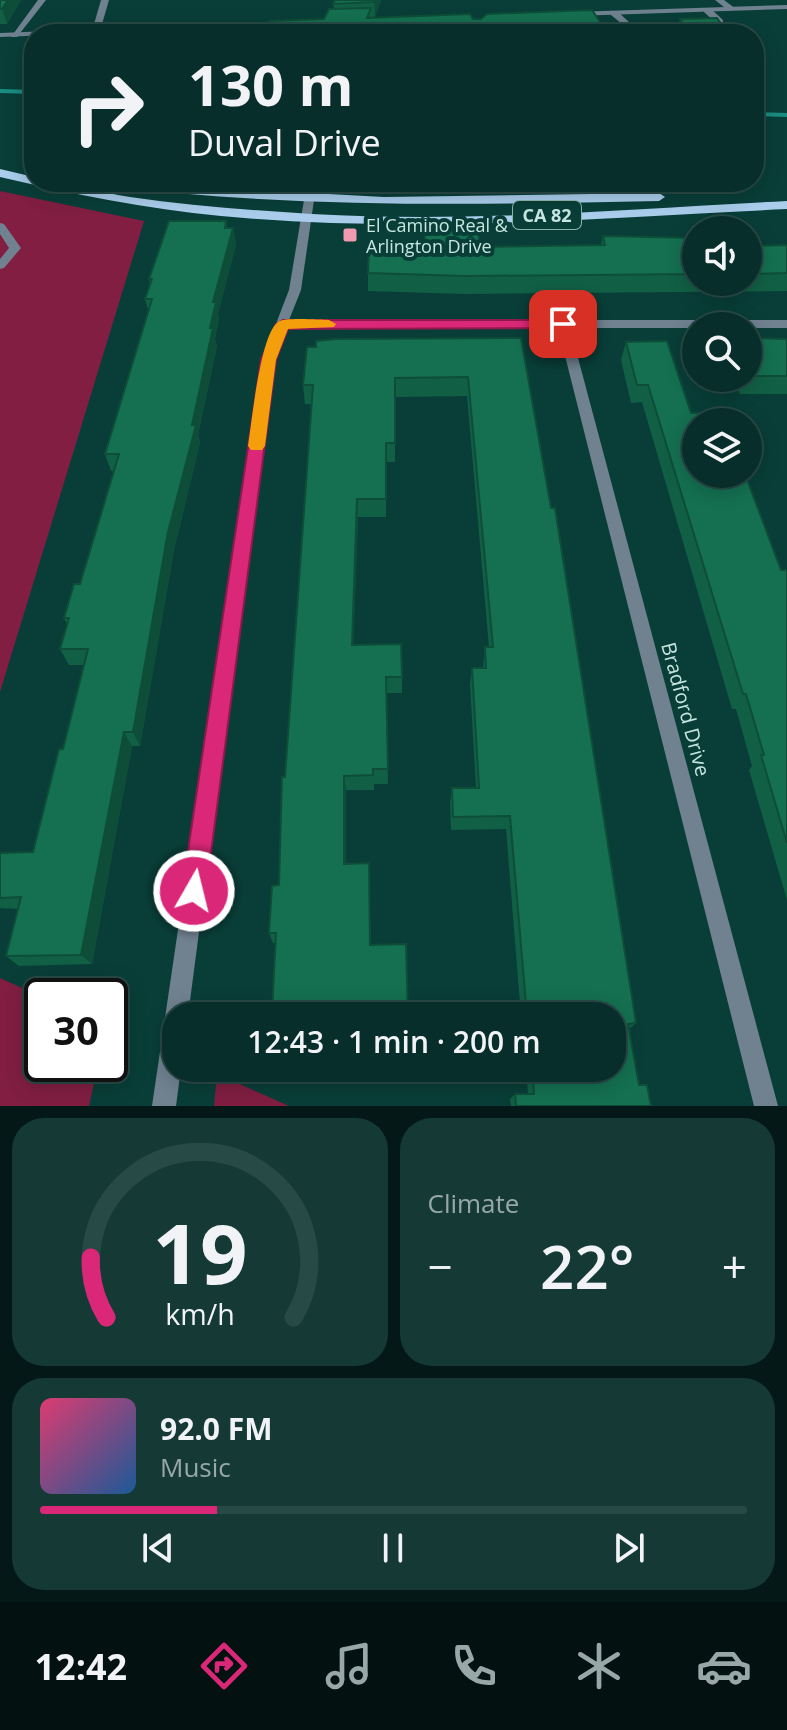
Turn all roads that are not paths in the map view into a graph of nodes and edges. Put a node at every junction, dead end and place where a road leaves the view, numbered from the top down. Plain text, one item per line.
1 (42, 0) edge
2 (105, 0) edge
3 (719, 0) edge
4 (787, 7) edge
5 (732, 9) junction
6 (707, 10) junction
7 (614, 13) junction
8 (564, 15) edge
9 (625, 22) dead end
10 (720, 22) edge
11 (98, 24) edge
12 (0, 35) edge
13 (14, 35) junction
14 (24, 35) edge
15 (0, 160) edge
16 (24, 166) edge
17 (0, 173) edge
18 (24, 179) edge
19 (93, 192) edge
20 (207, 192) edge
21 (787, 192) edge
22 (787, 205) edge
23 (308, 209) junction
24 (0, 226) edge
25 (0, 266) edge
26 (283, 324) junction
27 (563, 324) junction
28 (787, 324) edge
29 (178, 1002) edge
30 (167, 1082) edge
31 (164, 1106) edge
32 (766, 1106) edge

1 - 13 street
2 - 11 street
3 - 5 street
4 - 5 street
5 - 6 street
6 - 7 street
6 - 10 street
7 - 8 street
7 - 9 street
12 - 13 street
13 - 14 street
15 - 16 main road
17 - 18 main road, CA 82
19 - 23 main road, CA 82
20 - 23 main road, CA 82
21 - 23 main road, CA 82
22 - 23 main road, CA 82
23 - 26 street
24 - 25 street
26 - 27 street
26 - 29 street
27 - 28 street
27 - 32 street, Bradford Drive
30 - 31 street

